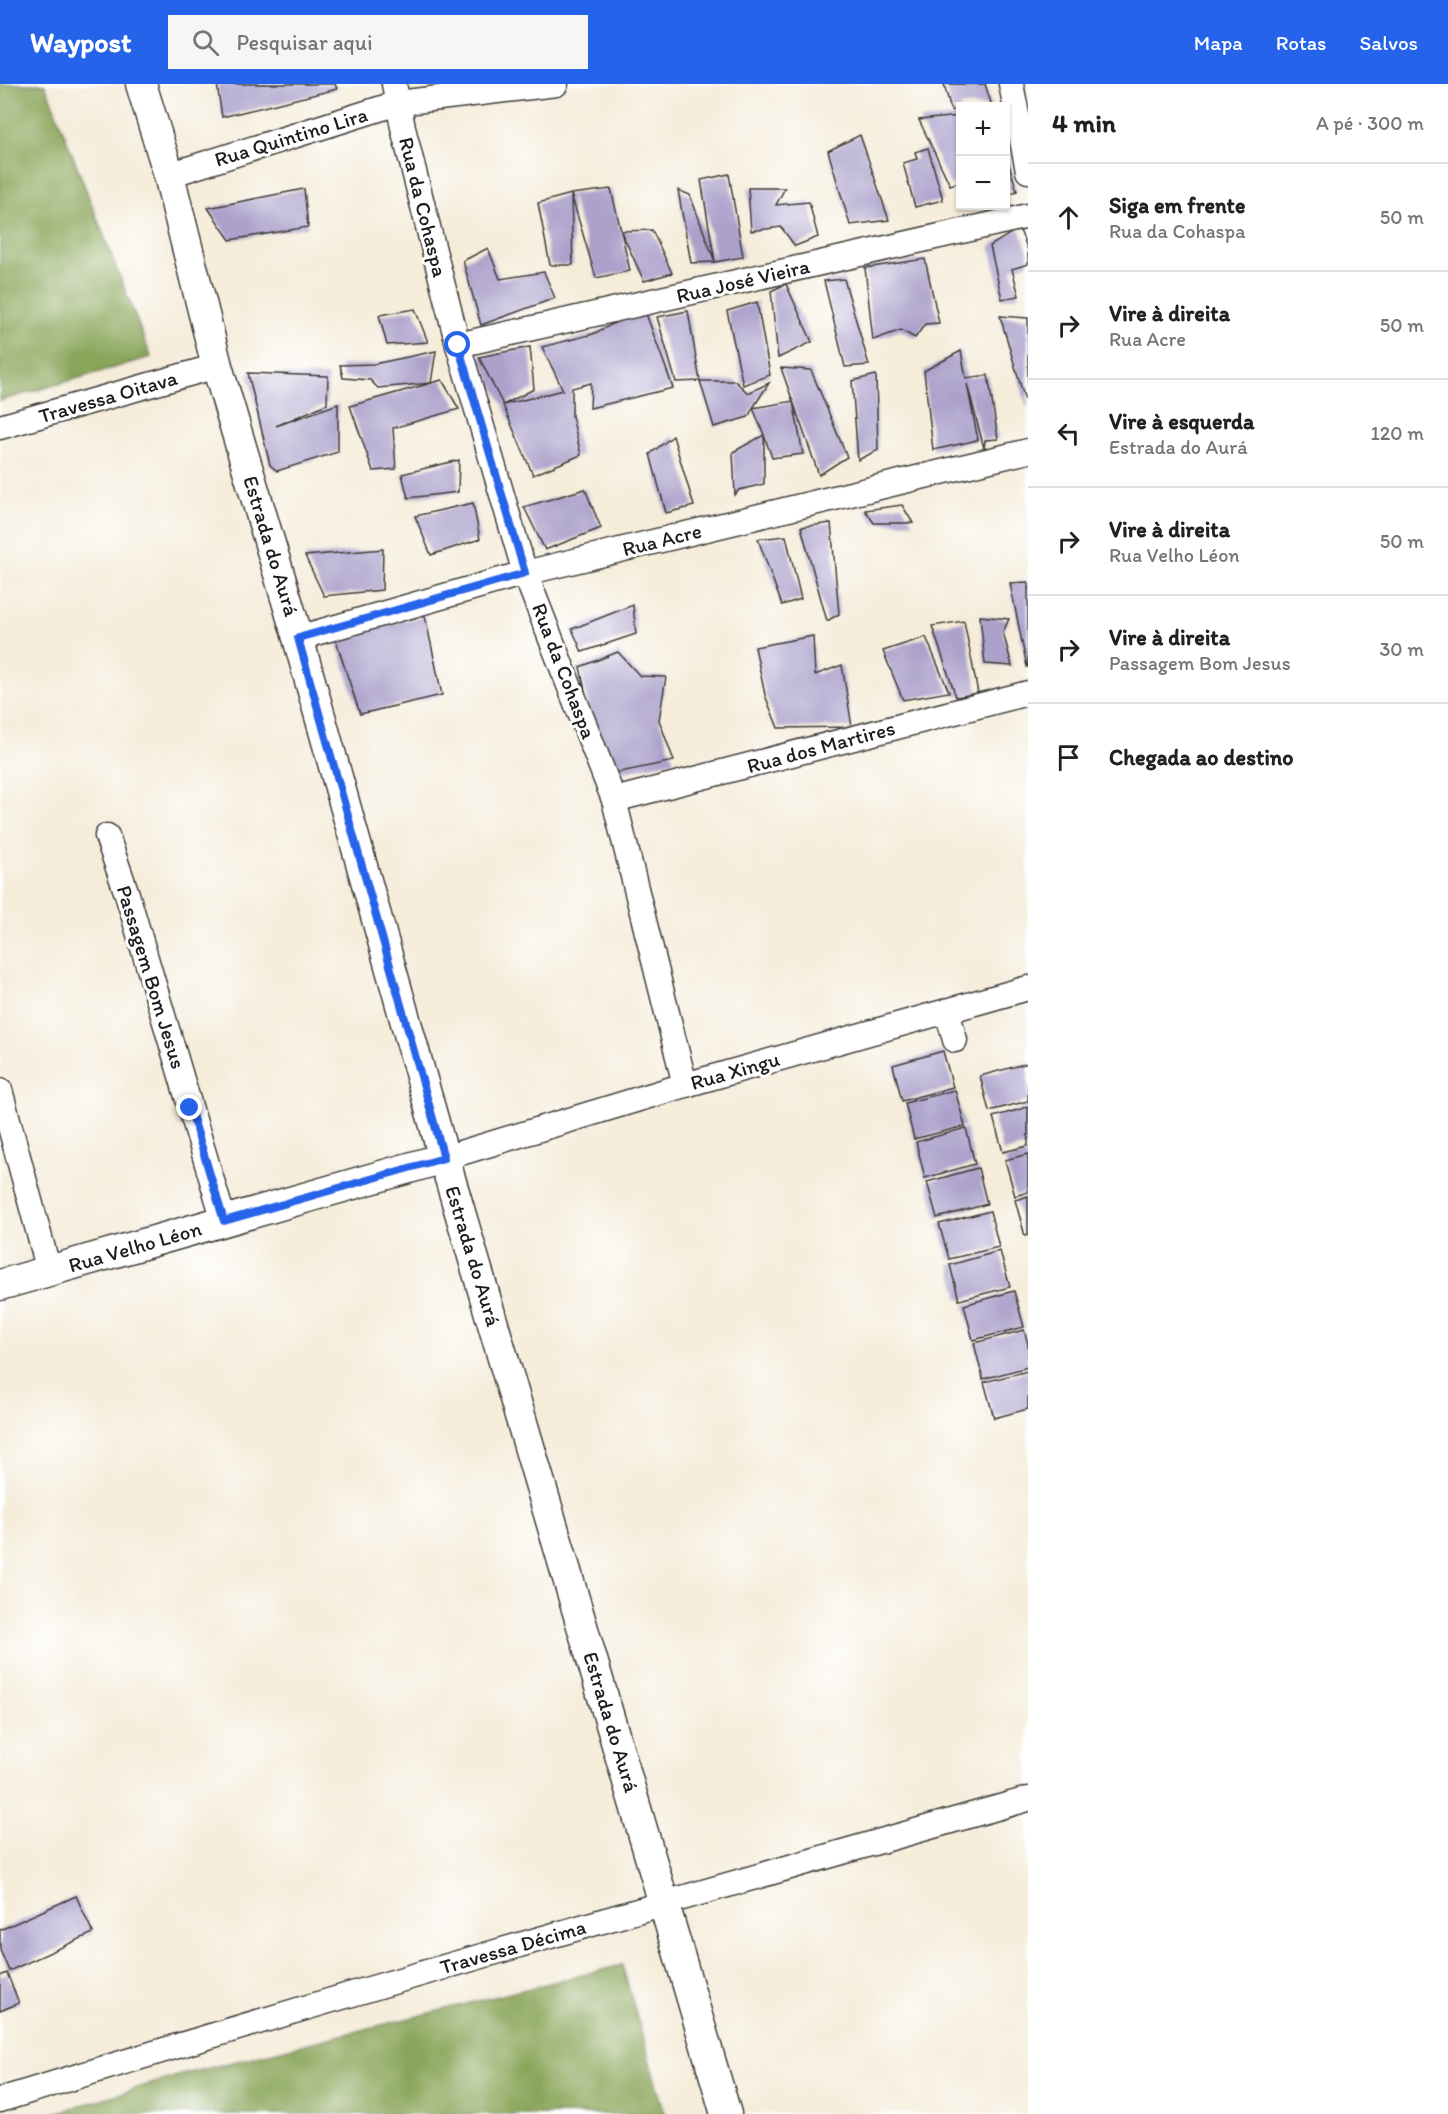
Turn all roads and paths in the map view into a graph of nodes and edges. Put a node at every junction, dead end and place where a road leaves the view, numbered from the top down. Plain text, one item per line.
1 (141, 84) edge
2 (556, 84) edge
3 (1011, 84) edge
4 (396, 94) edge
5 (1028, 171) edge
6 (169, 175) junction
7 (1028, 216) edge
8 (458, 345) junction
9 (217, 366) junction
10 (0, 428) edge
11 (1028, 451) edge
12 (525, 573) junction
13 (298, 638) junction
14 (1028, 693) edge
15 (614, 800) junction
16 (107, 836) dead end
17 (1027, 993) edge
18 (947, 1011) junction
19 (955, 1040) dead end
20 (685, 1085) junction
21 (0, 1090) edge
22 (444, 1158) junction
23 (224, 1221) junction
24 (49, 1271) junction
25 (0, 1285) edge
26 (1028, 1799) edge
27 (664, 1902) junction
28 (0, 2100) edge
29 (726, 2114) edge

1 - 6 street, Estrada do Aurá
2 - 4 street, Rua Quintino Lira
3 - 5 street
4 - 6 street, Rua Quintino Lira
4 - 8 street, Rua da Cohaspa
6 - 9 street, Estrada do Aurá
7 - 8 street, Rua José Vieira
8 - 12 street, Rua da Cohaspa
9 - 10 street, Travessa Oitava
9 - 13 street, Estrada do Aurá
11 - 12 street, Rua Acre
12 - 13 street, Rua Acre
12 - 15 street, Rua da Cohaspa
13 - 22 street, Estrada do Aurá
14 - 15 street, Rua dos Martires
15 - 20 street, Rua da Cohaspa
16 - 23 street, Passagem Bom Jesus
17 - 18 street, Rua Xingu
18 - 19 street
18 - 20 street, Rua Xingu
20 - 22 street, Rua Xingu
21 - 24 street
22 - 23 street, Rua Velho Léon
22 - 27 street, Estrada do Aurá
23 - 24 street, Rua Velho Léon
24 - 25 street, Rua Velho Léon
26 - 27 street, Travessa Décima
27 - 28 street, Travessa Décima
27 - 29 street, Estrada do Aurá

